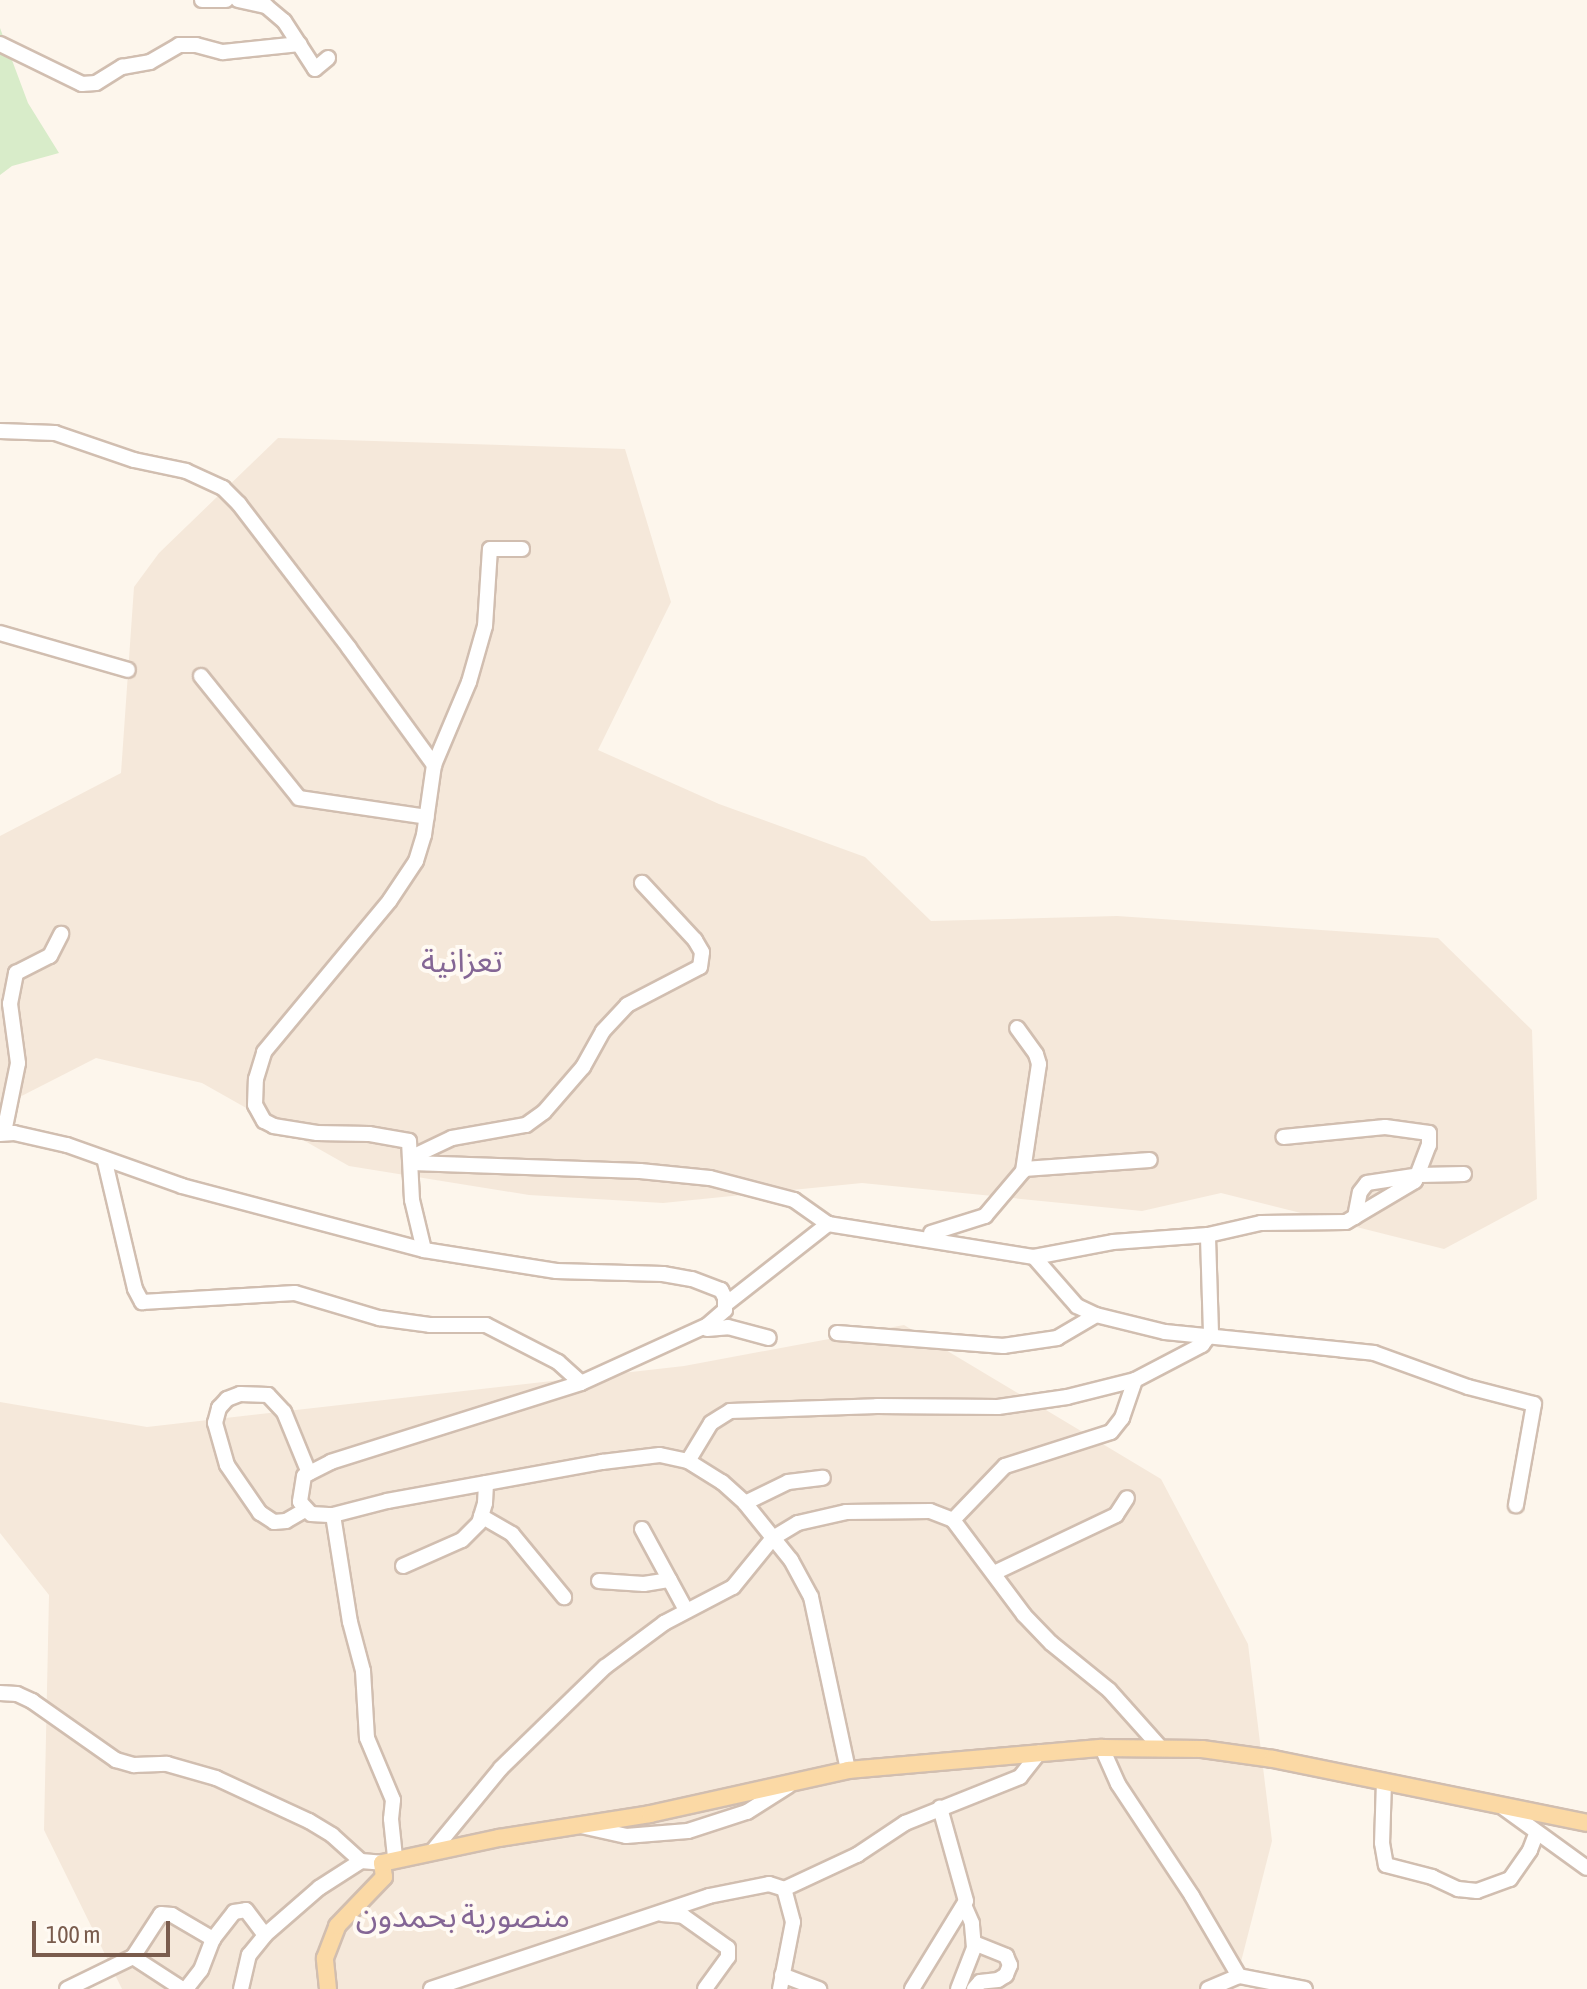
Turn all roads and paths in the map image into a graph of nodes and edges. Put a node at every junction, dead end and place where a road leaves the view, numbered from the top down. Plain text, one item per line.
1 (202, 0) edge
2 (226, 0) edge
3 (238, 0) edge
4 (0, 44) edge
5 (300, 44) junction
6 (328, 58) dead end
7 (0, 431) edge
8 (522, 549) dead end
9 (0, 633) edge
10 (128, 670) dead end
11 (201, 676) dead end
12 (434, 765) junction
13 (427, 817) junction
14 (642, 883) dead end
15 (61, 934) dead end
16 (1017, 1028) dead end
17 (2, 1133) edge
18 (1283, 1137) dead end
19 (412, 1160) junction
20 (1150, 1160) dead end
21 (105, 1162) junction
22 (1024, 1169) junction
23 (1464, 1174) dead end
24 (1420, 1175) junction
25 (1355, 1217) junction
26 (828, 1224) junction
27 (1208, 1235) junction
28 (919, 1236) junction
29 (424, 1250) junction
30 (1034, 1257) junction
31 (726, 1304) junction
32 (1096, 1315) junction
33 (698, 1330) junction
34 (837, 1333) dead end
35 (1211, 1335) junction
36 (769, 1338) dead end
37 (1135, 1380) junction
38 (581, 1383) junction
39 (688, 1461) junction
40 (309, 1473) junction
41 (823, 1478) dead end
42 (486, 1483) junction
43 (1127, 1498) dead end
44 (745, 1503) junction
45 (1516, 1505) dead end
46 (305, 1510) junction
47 (333, 1515) junction
48 (481, 1516) junction
49 (953, 1520) junction
50 (642, 1529) dead end
51 (773, 1538) junction
52 (403, 1566) dead end
53 (994, 1573) junction
54 (670, 1580) junction
55 (599, 1581) dead end
56 (564, 1597) dead end
57 (686, 1610) junction
58 (0, 1693) edge
59 (1159, 1746) junction
60 (1102, 1748) junction
61 (1039, 1753) junction
62 (848, 1770) junction
63 (1384, 1781) junction
64 (792, 1784) junction
65 (940, 1808) junction
66 (1504, 1808) junction
67 (1587, 1823) edge
68 (580, 1826) junction
69 (1536, 1834) junction
70 (431, 1853) junction
71 (389, 1860) junction
72 (361, 1861) junction
73 (1587, 1868) edge
74 (784, 1889) junction
75 (965, 1907) junction
76 (649, 1914) junction
77 (265, 1935) junction
78 (213, 1939) junction
79 (974, 1943) junction
80 (133, 1957) junction
81 (1239, 1976) junction
82 (781, 1982) edge
83 (67, 1989) edge
84 (184, 1989) edge
85 (241, 1989) edge
86 (328, 1989) edge
87 (431, 1989) edge
88 (705, 1989) edge
89 (819, 1989) edge
90 (912, 1989) edge
91 (958, 1989) edge
92 (974, 1989) edge
93 (1208, 1989) edge
94 (1305, 1989) edge

1 - 2 street
3 - 5 street
4 - 5 street
5 - 6 street
7 - 12 street
8 - 12 street
9 - 10 street
11 - 13 street
12 - 13 street
13 - 19 street
14 - 19 street
15 - 17 street
16 - 22 street
17 - 21 street
18 - 24 street
19 - 26 street
19 - 29 street
20 - 22 street
21 - 29 street
21 - 38 street
22 - 28 street
23 - 24 street
24 - 25 street
24 - 25 street
25 - 27 street
26 - 28 street
26 - 31 street
27 - 30 street
27 - 35 street
28 - 30 street
29 - 31 street
30 - 32 street
31 - 33 street
32 - 34 street
32 - 35 street
33 - 36 street
33 - 38 street
35 - 37 street
35 - 45 street
37 - 39 street
37 - 49 street
38 - 40 street
39 - 42 street
39 - 44 street
40 - 46 street
40 - 46 street
41 - 44 street
42 - 47 street
42 - 48 street
43 - 53 street
44 - 51 street
46 - 47 street
47 - 71 street
48 - 52 street
48 - 56 street
49 - 51 street
49 - 53 street
50 - 54 street
51 - 57 street
51 - 62 street
53 - 59 street
54 - 55 street
54 - 57 street
57 - 70 street
58 - 72 street
59 - 60 main road
59 - 63 main road
60 - 61 main road
60 - 81 street
61 - 62 main road
61 - 65 street
62 - 64 main road
63 - 66 main road
63 - 69 street
64 - 68 main road
64 - 68 street
65 - 74 street
65 - 75 street
66 - 67 main road
66 - 69 street
68 - 70 main road
69 - 73 street
70 - 71 main road
71 - 72 street
71 - 86 main road
72 - 77 street
74 - 76 street
74 - 82 street
75 - 79 street
75 - 90 street
76 - 87 street
76 - 88 street
77 - 78 street
77 - 85 street
78 - 80 street
78 - 84 street
79 - 91 street
79 - 92 street
80 - 83 street
80 - 84 street
81 - 93 street
81 - 94 street
82 - 89 street

